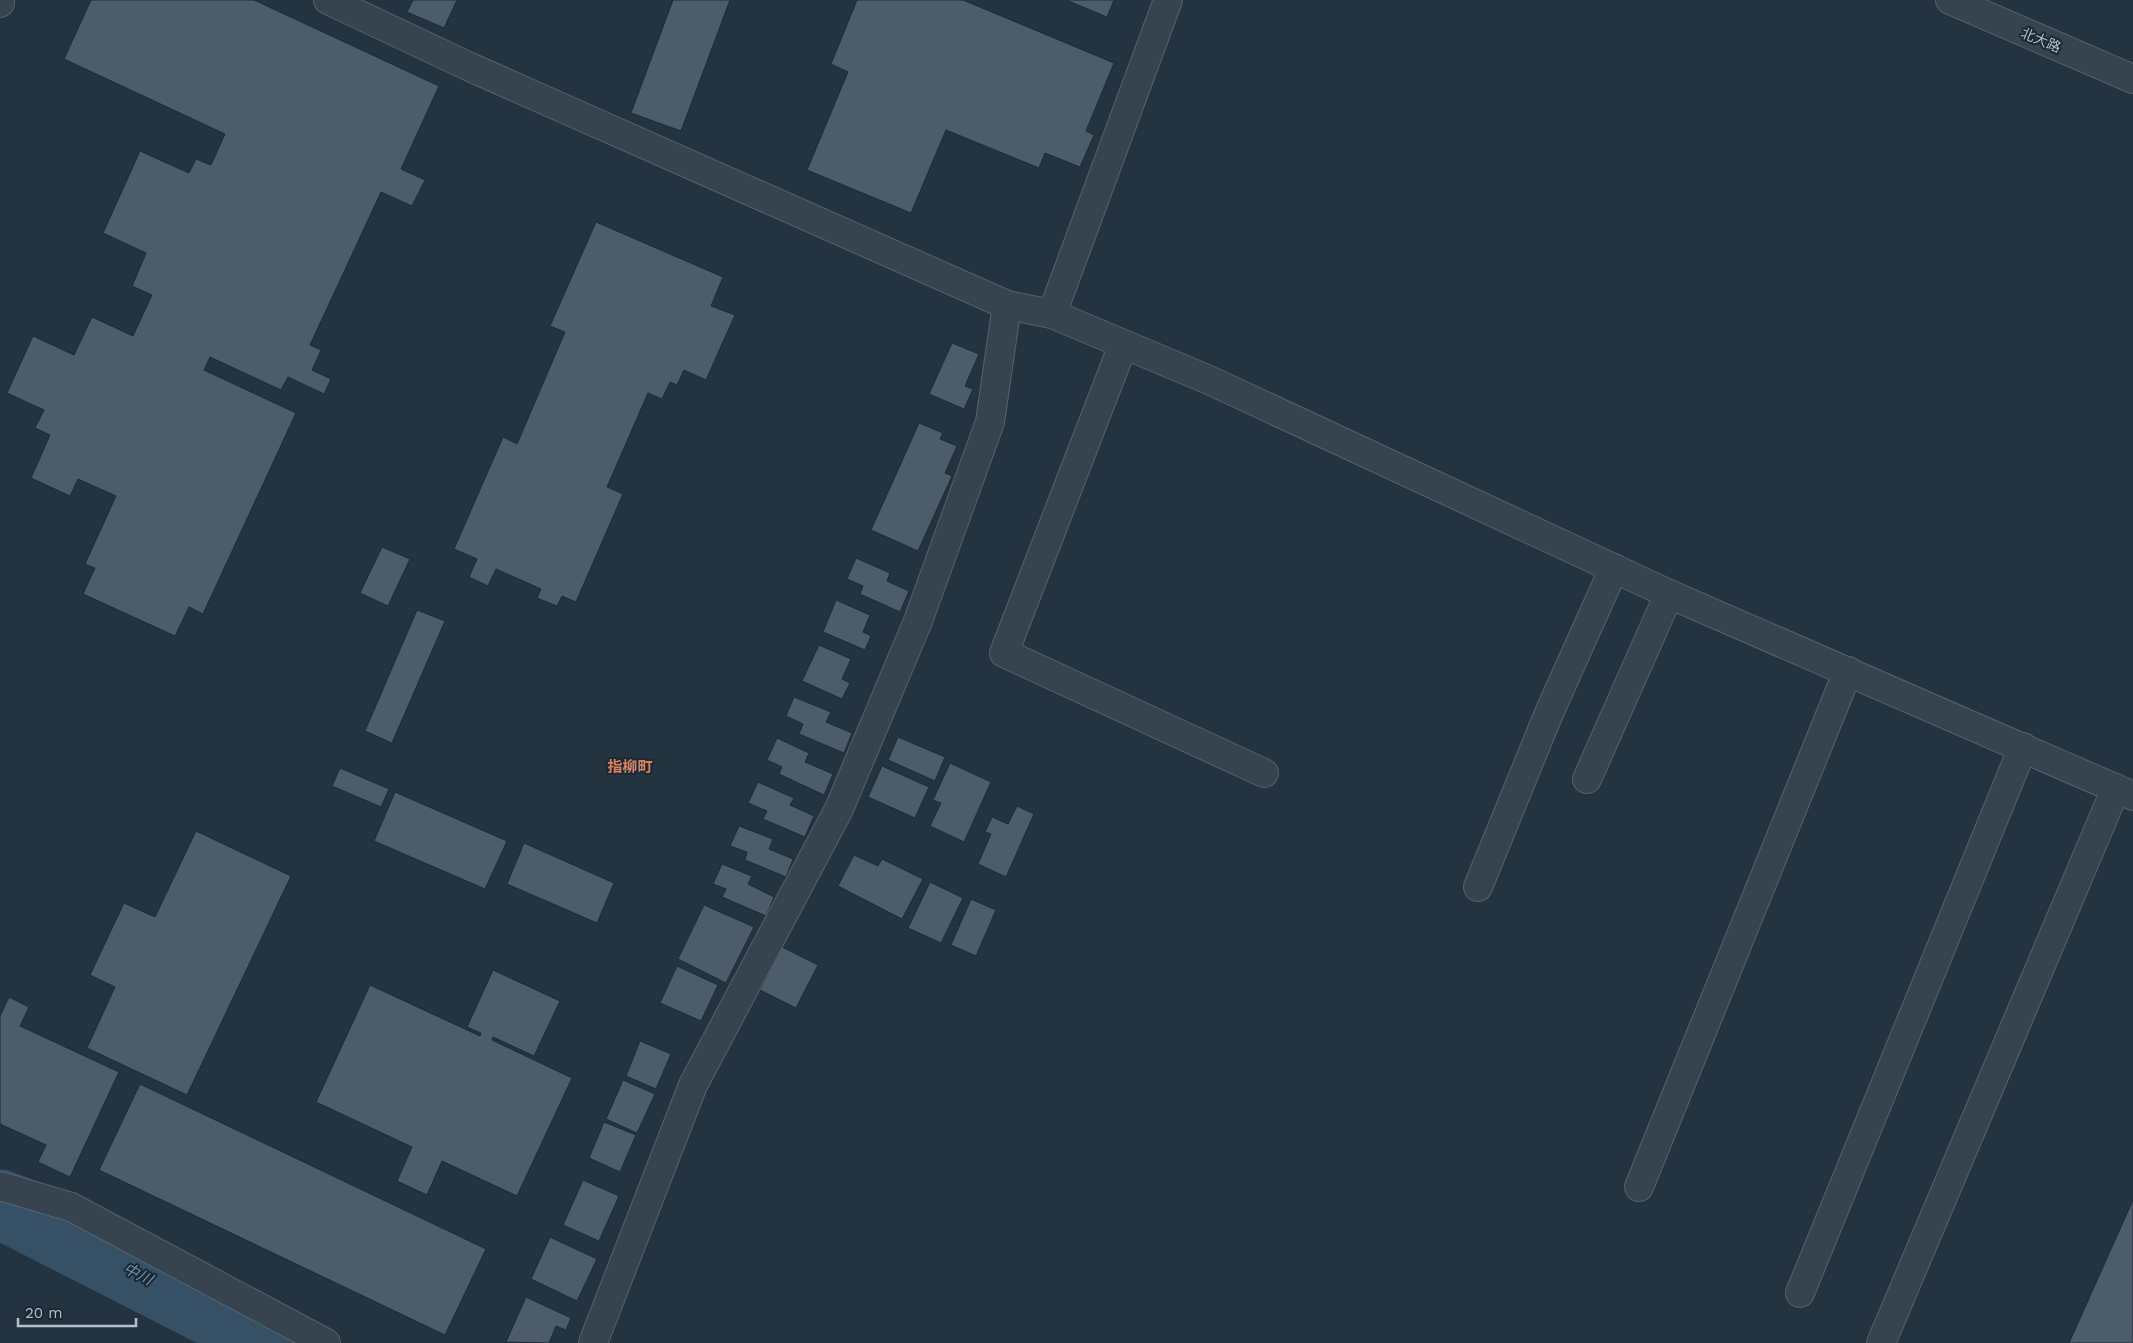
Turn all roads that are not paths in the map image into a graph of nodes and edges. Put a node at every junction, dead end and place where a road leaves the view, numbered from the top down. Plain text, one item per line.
1 (328, 0) edge
2 (1168, 0) edge
3 (1950, 0) edge
4 (2133, 79) edge
5 (1007, 305) junction
6 (1052, 314) junction
7 (1123, 345) junction
8 (1614, 568) junction
9 (1669, 594) junction
10 (1848, 671) junction
11 (2023, 747) junction
12 (1264, 774) dead end
13 (1587, 778) dead end
14 (2124, 792) edge
15 (1478, 887) dead end
16 (0, 1186) edge
17 (1639, 1187) dead end
18 (1800, 1293) dead end
19 (326, 1343) edge
20 (593, 1343) edge
21 (1881, 1343) edge

1 - 5 street
2 - 6 street
3 - 4 street, 北大路
5 - 6 street
5 - 20 street
6 - 7 street
7 - 8 street
7 - 12 street
8 - 9 street
8 - 15 street
9 - 10 street
9 - 13 street
10 - 11 street
10 - 17 street
11 - 14 street
11 - 18 street
14 - 21 street
16 - 19 street

